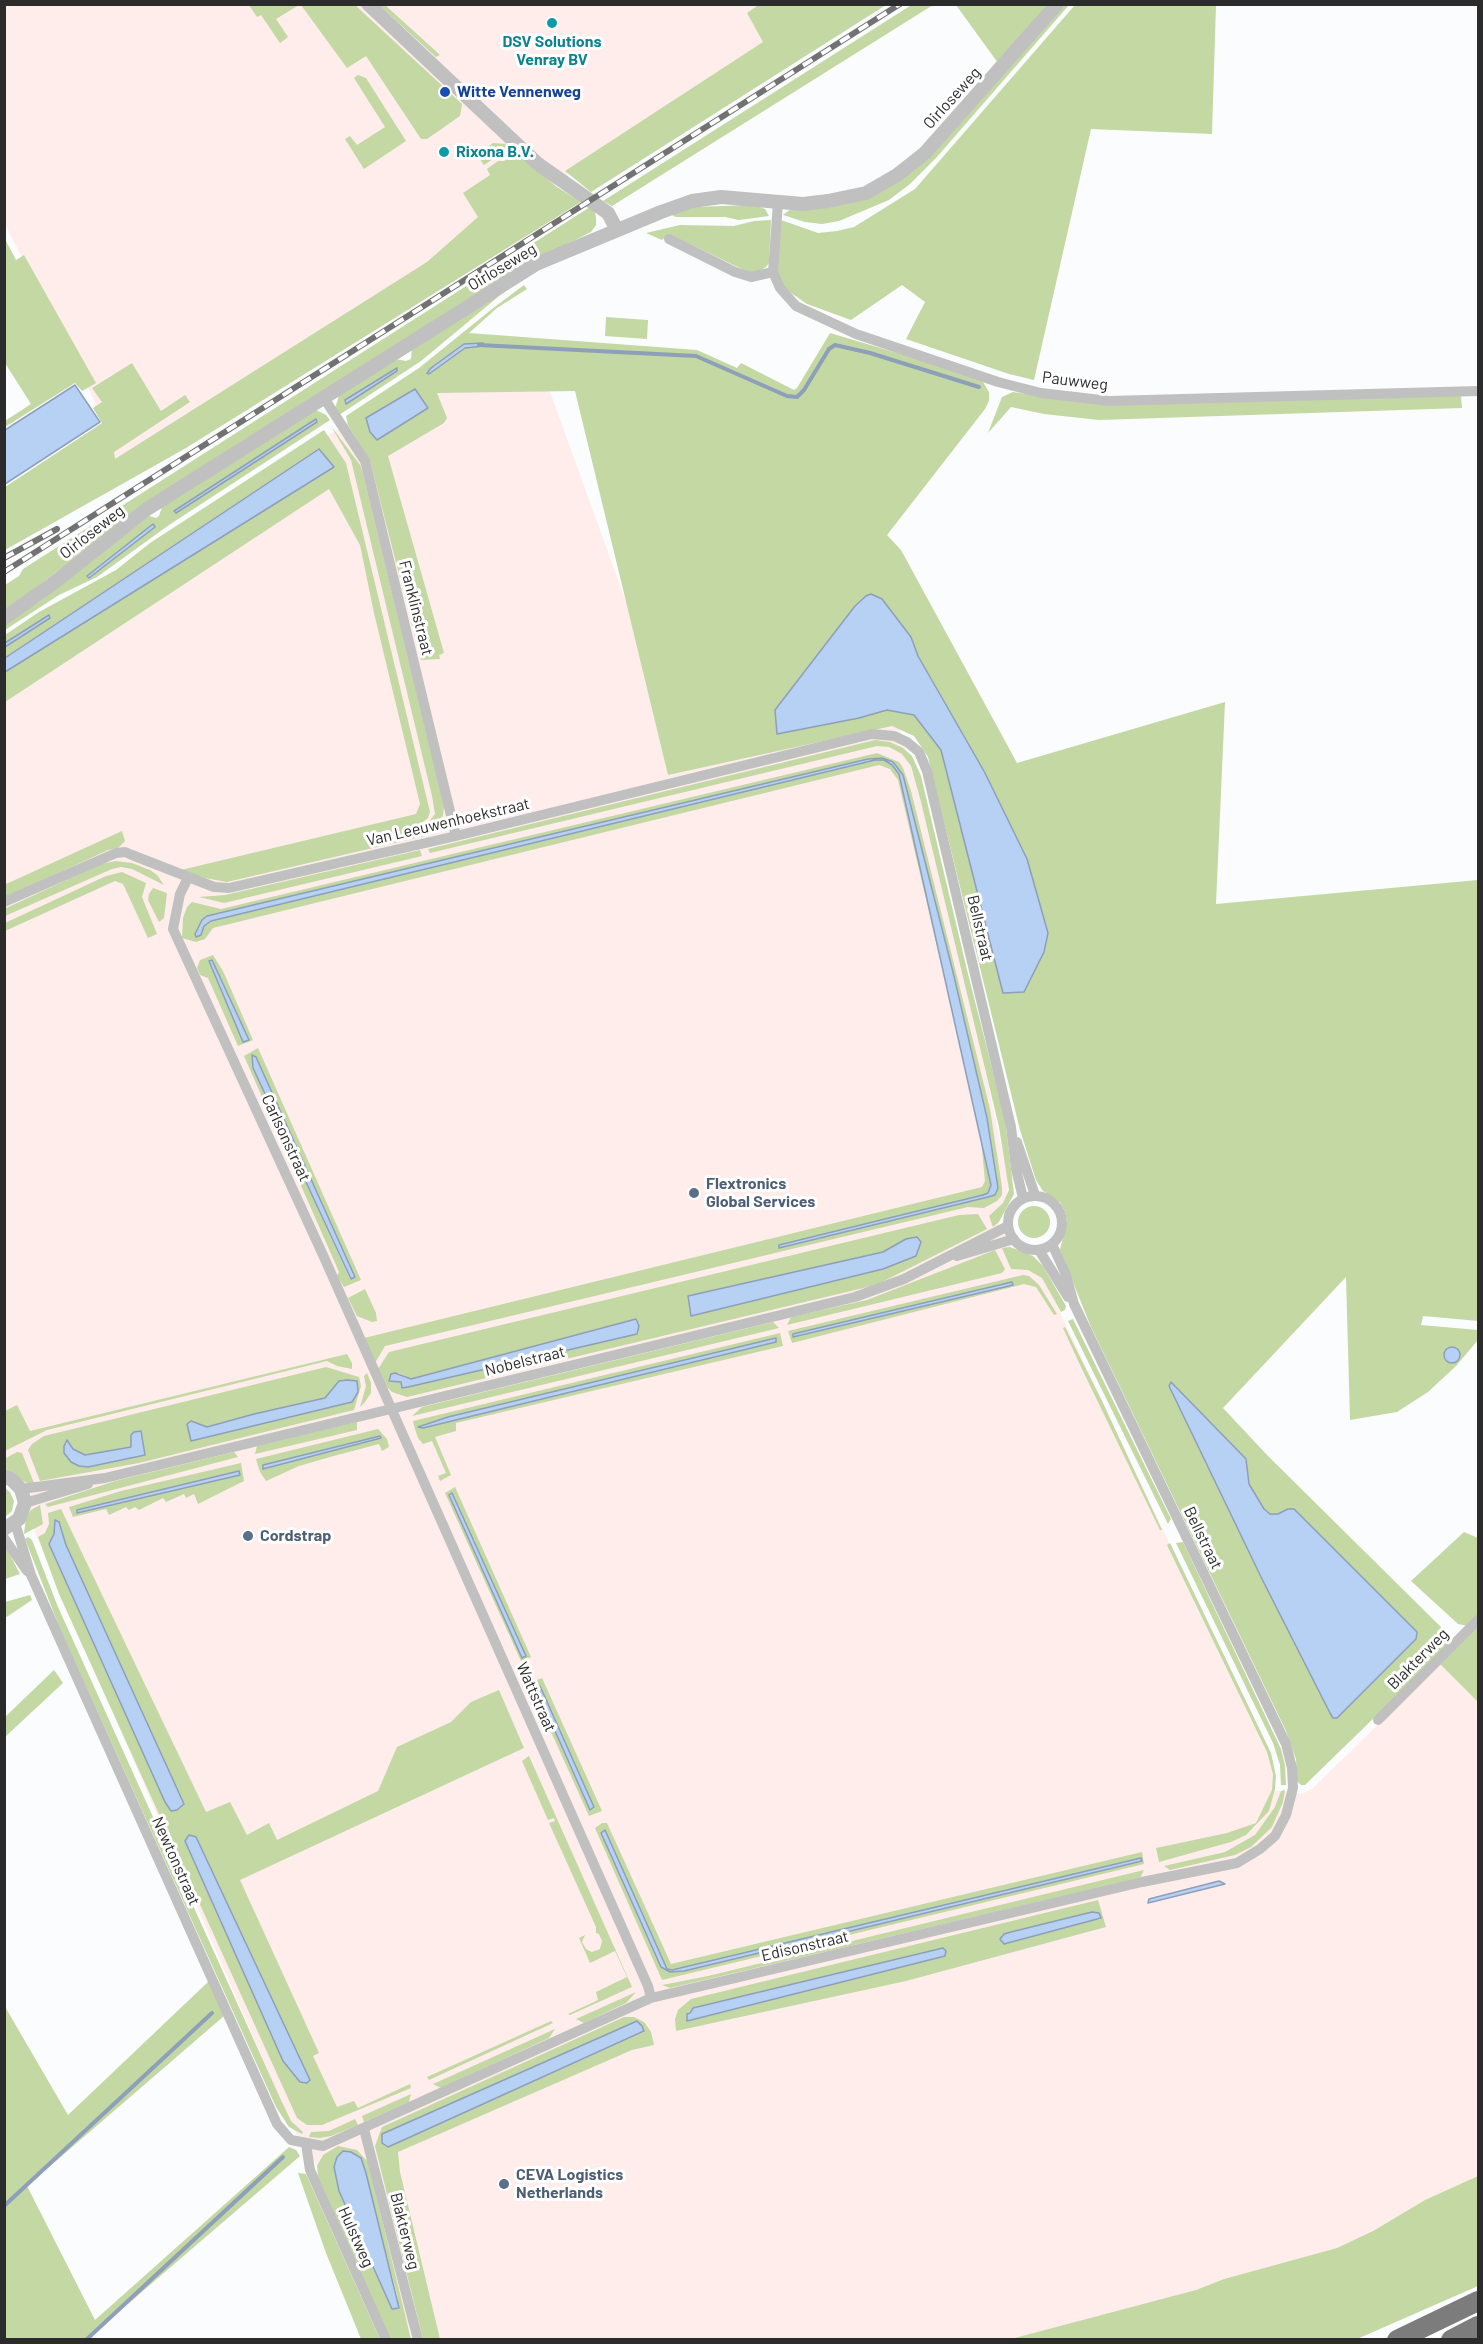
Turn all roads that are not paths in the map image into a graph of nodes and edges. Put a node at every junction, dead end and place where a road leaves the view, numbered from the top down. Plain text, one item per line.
1 (368, 4) edge
2 (1057, 4) edge
3 (778, 202) junction
4 (617, 230) junction
5 (669, 239) dead end
6 (773, 272) junction
7 (1479, 391) edge
8 (324, 398) junction
9 (4, 618) edge
10 (907, 742) joint
11 (456, 836) junction
12 (188, 878) junction
13 (4, 902) edge
14 (1011, 1127) junction
15 (1035, 1196) junction
16 (1023, 1198) junction
17 (1008, 1226) junction
18 (1014, 1239) junction
19 (1052, 1244) junction
20 (1039, 1250) junction
21 (948, 1258) junction
22 (1074, 1304) junction
23 (392, 1409) junction
24 (4, 1477) edge
25 (105, 1478) junction
26 (21, 1489) junction
27 (24, 1503) junction
28 (10, 1526) edge
29 (4, 1538) edge
30 (32, 1575) junction
31 (1479, 1620) edge
32 (1378, 1720) dead end
33 (1293, 1788) joint
34 (651, 1998) junction
35 (364, 2129) junction
36 (306, 2144) junction
37 (1479, 2301) edge
38 (1479, 2326) edge
39 (386, 2340) edge
40 (417, 2340) edge
41 (1397, 2340) edge
42 (1451, 2340) edge

1 - 4 street
2 - 3 street, Oirloseweg
3 - 4 street, Oirloseweg
3 - 6 street
4 - 8 street, Oirloseweg
5 - 6 street
6 - 7 street, Pauwweg
8 - 9 street, Oirloseweg
8 - 11 street, Franklinstraat
10 - 11 street, Van Leeuwenhoekstraat
10 - 14 street, Bellstraat
11 - 12 street, Van Leeuwenhoekstraat
12 - 13 street, Van Leeuwenhoekstraat
12 - 23 street, Carlsonstraat
14 - 15 street, Bellstraat
14 - 16 street, Bellstraat
15 - 16 street
15 - 19 street
16 - 17 street
17 - 18 street
17 - 21 street, Nobelstraat
18 - 20 street
18 - 21 street, Nobelstraat
19 - 20 street
19 - 22 street, Bellstraat
20 - 22 street, Bellstraat
21 - 23 street, Nobelstraat
22 - 33 street, Bellstraat
23 - 25 street, Nobelstraat
23 - 34 street, Wattstraat
24 - 26 street
25 - 26 street, Nobelstraat
25 - 27 street, Nobelstraat
26 - 27 street
27 - 28 street
28 - 30 street, Newtonstraat
29 - 30 street, Newtonstraat
30 - 36 street, Newtonstraat
31 - 32 street, Blakterweg
33 - 34 street, Edisonstraat
34 - 35 street, Edisonstraat
35 - 36 street, Edisonstraat
35 - 40 street, Blakterweg
36 - 39 street, Hulstweg
37 - 41 highway
38 - 42 highway

